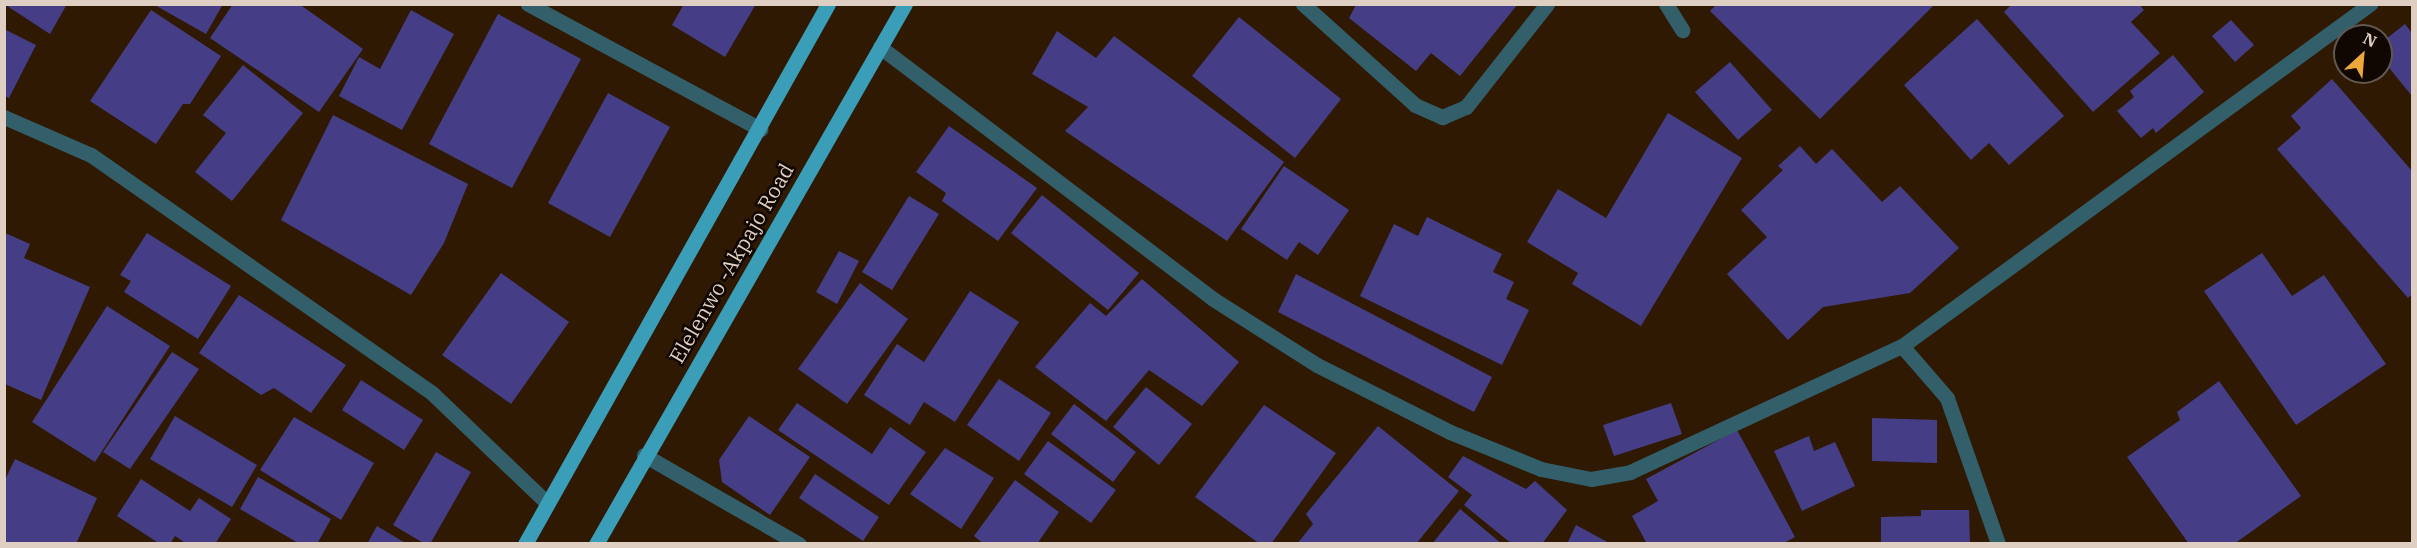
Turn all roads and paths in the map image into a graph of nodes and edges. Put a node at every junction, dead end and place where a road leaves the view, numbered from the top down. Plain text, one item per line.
1 (528, 4) edge
2 (828, 4) edge
3 (905, 4) edge
4 (1303, 4) edge
5 (1547, 4) edge
6 (1666, 4) edge
7 (2370, 4) edge
8 (1682, 30) dead end
9 (880, 48) junction
10 (4, 117) edge
11 (760, 129) junction
12 (1902, 346) junction
13 (644, 455) junction
14 (547, 503) junction
15 (525, 543) edge
16 (596, 543) edge
17 (799, 543) edge
18 (1998, 543) edge

1 - 11 street
2 - 11 main road, Elelenwo -Akpajo Road
3 - 9 main road, Elelenwo -Akpajo Road
4 - 5 street
6 - 8 street
7 - 12 street
9 - 12 street
9 - 13 main road, Elelenwo -Akpajo Road
10 - 14 street
11 - 14 main road, Elelenwo -Akpajo Road
12 - 18 street
13 - 16 main road, Elelenwo -Akpajo Road
13 - 17 street
14 - 15 main road, Elelenwo -Akpajo Road

